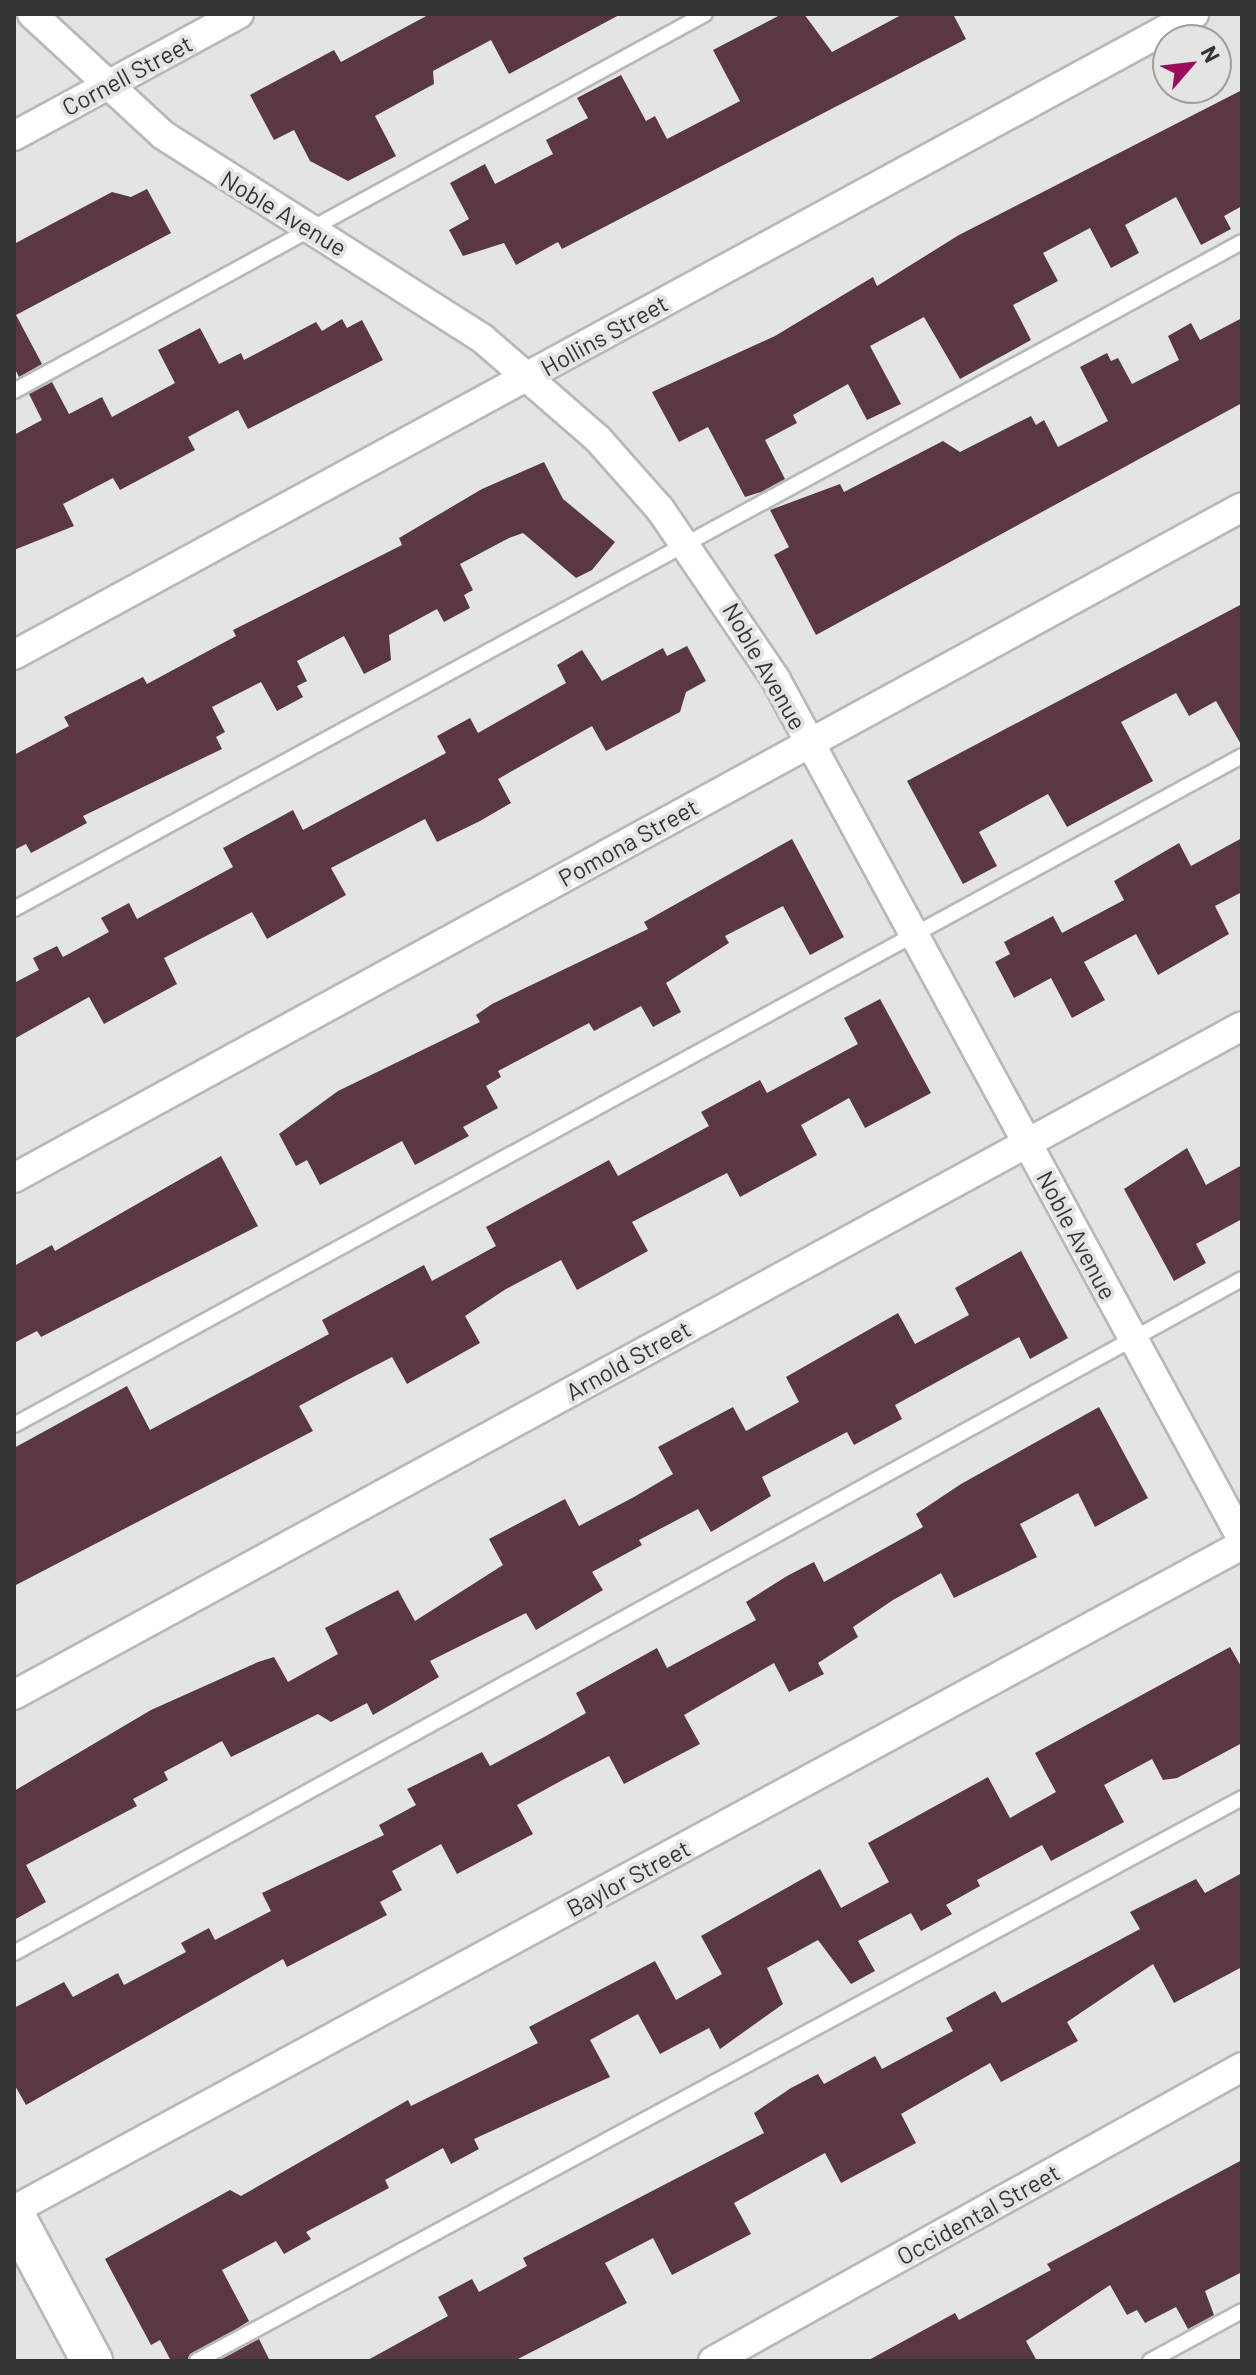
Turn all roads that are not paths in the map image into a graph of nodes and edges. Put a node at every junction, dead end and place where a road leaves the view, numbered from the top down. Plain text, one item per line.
1 (32, 14) edge
2 (239, 14) edge
3 (705, 14) edge
4 (1194, 14) edge
5 (105, 87) junction
6 (14, 136) edge
7 (311, 230) junction
8 (1242, 242) edge
9 (529, 375) junction
10 (14, 391) edge
11 (1242, 507) edge
12 (685, 542) junction
13 (14, 655) edge
14 (809, 742) junction
15 (1242, 756) edge
16 (14, 909) edge
17 (914, 935) junction
18 (1242, 1026) edge
19 (1027, 1143) junction
20 (14, 1178) edge
21 (1242, 1279) edge
22 (1133, 1339) junction
23 (14, 1425) edge
24 (1242, 1539) edge
25 (1242, 1545) edge
26 (14, 1695) edge
27 (1242, 1798) edge
28 (14, 1953) edge
29 (1242, 2067) edge
30 (14, 2212) edge
31 (1242, 2311) edge
32 (92, 2361) edge
33 (197, 2361) edge
34 (713, 2361) edge
35 (1150, 2361) edge

1 - 5 street, Noble Avenue
2 - 5 street, Cornell Street
3 - 7 lane
4 - 9 street, Hollins Street
5 - 6 street, Cornell Street
5 - 7 street, Noble Avenue
7 - 9 street, Noble Avenue
7 - 10 lane
8 - 12 lane
9 - 12 street, Noble Avenue
9 - 13 street, Hollins Street
11 - 14 street, Pomona Street
12 - 14 street, Noble Avenue
12 - 16 lane
14 - 17 street, Noble Avenue
14 - 20 street, Pomona Street
15 - 17 lane
17 - 19 street, Noble Avenue
17 - 23 lane
18 - 19 street, Arnold Street
19 - 22 street, Noble Avenue
19 - 26 street, Arnold Street
21 - 22 lane
22 - 24 street, Noble Avenue
22 - 28 lane
25 - 30 street, Baylor Street
27 - 33 lane
29 - 34 street, Occidental Street
30 - 32 main road
31 - 35 lane

